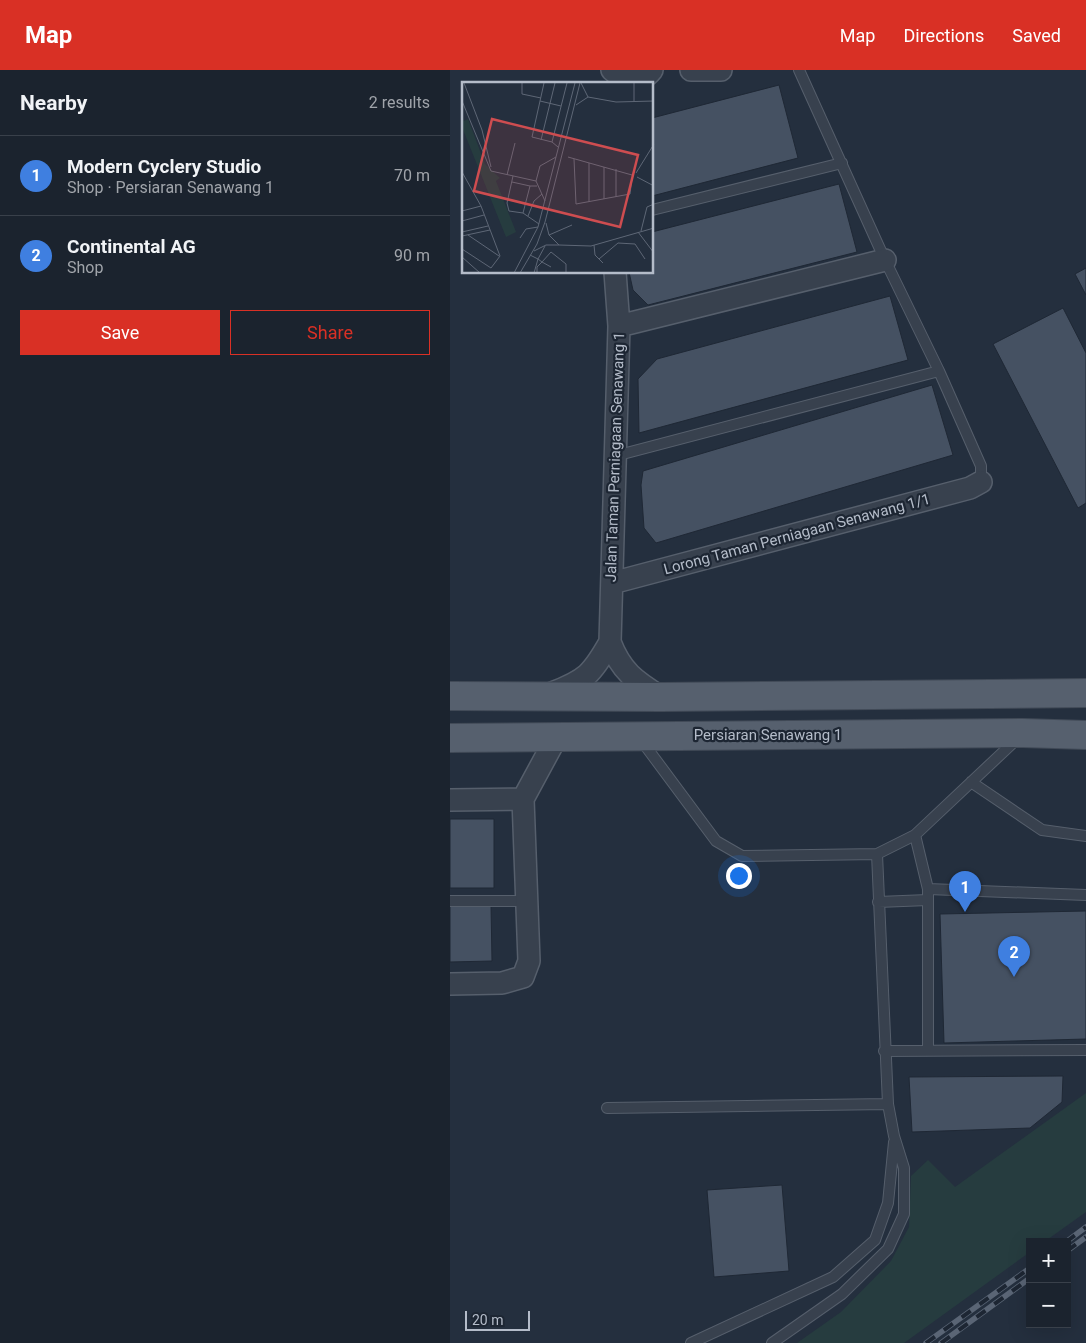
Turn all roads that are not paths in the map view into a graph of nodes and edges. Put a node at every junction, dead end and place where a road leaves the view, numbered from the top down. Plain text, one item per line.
1 (652, 70) edge
2 (691, 70) edge
3 (721, 70) edge
4 (799, 70) edge
5 (621, 78) edge
6 (842, 163) junction
7 (654, 210) edge
8 (885, 260) junction
9 (615, 274) edge
10 (619, 326) junction
11 (939, 370) junction
12 (615, 456) junction
13 (981, 482) joint
14 (612, 583) junction
15 (610, 642) junction
16 (1086, 693) edge
17 (450, 696) edge
18 (661, 697) junction
19 (541, 698) junction
20 (1023, 733) junction
21 (1086, 735) edge
22 (638, 736) junction
23 (450, 738) edge
24 (556, 738) junction
25 (971, 782) junction
26 (523, 799) junction
27 (450, 800) edge
28 (915, 835) junction
29 (1086, 836) edge
30 (876, 854) junction
31 (928, 889) junction
32 (1086, 895) edge
33 (928, 900) junction
34 (450, 901) edge
35 (527, 901) junction
36 (878, 902) junction
37 (450, 984) edge
38 (928, 1049) junction
39 (884, 1050) junction
40 (1086, 1050) edge
41 (888, 1104) junction
42 (607, 1108) dead end
43 (894, 1136) junction
44 (691, 1343) edge
45 (772, 1343) edge

1 - 5 street
2 - 3 street
4 - 6 lane
6 - 7 lane
6 - 8 lane
8 - 10 street
8 - 11 lane
9 - 10 street, Jalan Taman Perniagaan Senawang 1
10 - 12 street, Jalan Taman Perniagaan Senawang 1
11 - 12 lane
11 - 13 lane
12 - 14 street, Jalan Taman Perniagaan Senawang 1
13 - 14 street, Lorong Taman Perniagaan Senawang 1/1
14 - 15 street, Jalan Taman Perniagaan Senawang 1
15 - 18 street
15 - 19 street
16 - 18 main road
17 - 19 main road
18 - 19 main road
20 - 21 main road, Persiaran Senawang 1
20 - 22 main road, Persiaran Senawang 1
20 - 25 lane
22 - 24 main road, Persiaran Senawang 1
22 - 30 lane
23 - 24 main road, Persiaran Senawang 1
24 - 26 street
25 - 28 lane
25 - 29 lane
26 - 27 street
26 - 35 street
28 - 30 lane
28 - 31 lane
30 - 36 lane
31 - 32 lane
31 - 33 lane
33 - 36 lane
33 - 38 lane
34 - 35 lane
35 - 37 street
36 - 39 lane
38 - 39 lane
38 - 40 lane
39 - 41 lane
41 - 42 lane
41 - 43 lane
43 - 44 lane
43 - 45 lane

